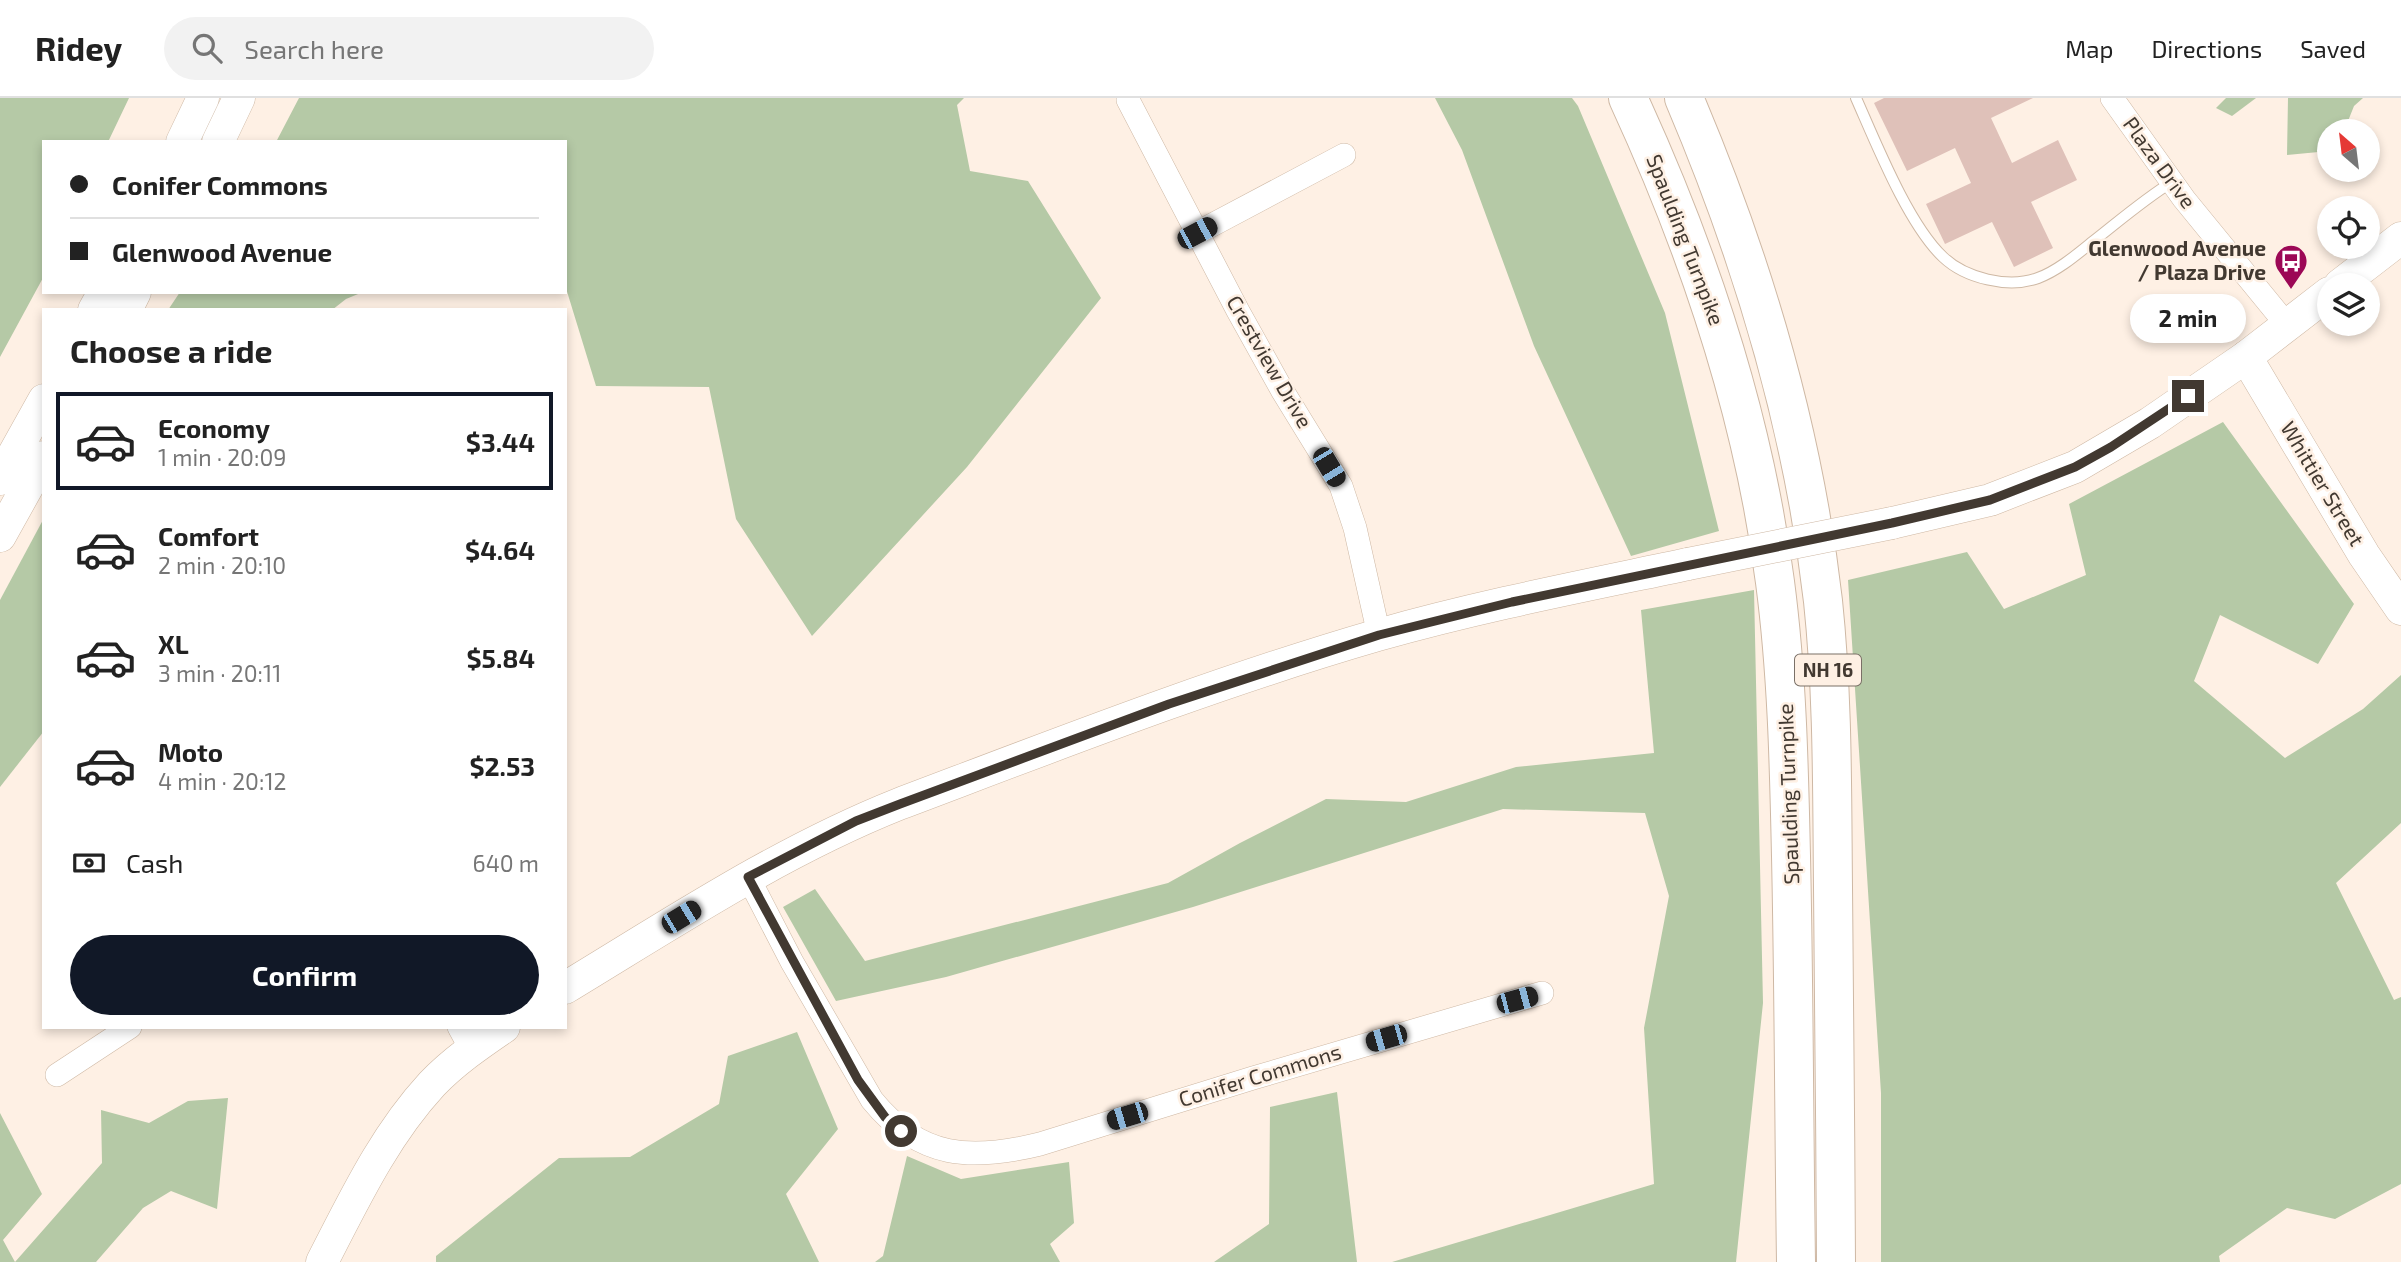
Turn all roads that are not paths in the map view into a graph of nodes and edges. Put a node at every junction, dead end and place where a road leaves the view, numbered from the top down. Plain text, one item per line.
1 (203, 98) edge
2 (239, 98) edge
3 (1603, 98) edge
4 (1628, 98) edge
5 (1684, 98) edge
6 (1856, 98) edge
7 (2112, 98) edge
8 (1128, 100) dead end
9 (183, 140) edge
10 (219, 140) edge
11 (1345, 155) dead end
12 (2172, 181) junction
13 (1197, 233) junction
14 (2401, 238) edge
15 (2356, 273) edge
16 (1705, 287) junction
17 (2317, 302) edge
18 (2287, 325) junction
19 (2246, 357) junction
20 (42, 404) edge
21 (42, 461) edge
22 (0, 479) edge
23 (0, 536) edge
24 (2401, 609) edge
25 (1379, 635) junction
26 (748, 877) junction
27 (567, 987) edge
28 (1542, 993) dead end
29 (127, 1029) edge
30 (497, 1029) edge
31 (465, 1038) edge
32 (57, 1075) dead end
33 (322, 1262) edge
34 (1796, 1262) edge
35 (1836, 1262) edge

1 - 9 street
2 - 10 street
3 - 16 highway
4 - 16 highway, Spaulding Turnpike / NH 16
5 - 35 highway, Spaulding Turnpike / NH 16
6 - 12 lane
7 - 12 street, Plaza Drive
8 - 13 street, Crestview Drive
11 - 13 street
12 - 18 street, Plaza Drive
13 - 25 street, Crestview Drive
14 - 15 street
16 - 34 highway, Spaulding Turnpike / NH 16
17 - 18 street
18 - 19 street
19 - 24 street, Whittier Street
19 - 25 street, bridge
20 - 22 street
21 - 23 street
25 - 26 street
26 - 27 street
26 - 28 street, Conifer Commons
29 - 32 street
30 - 31 street
31 - 33 street

